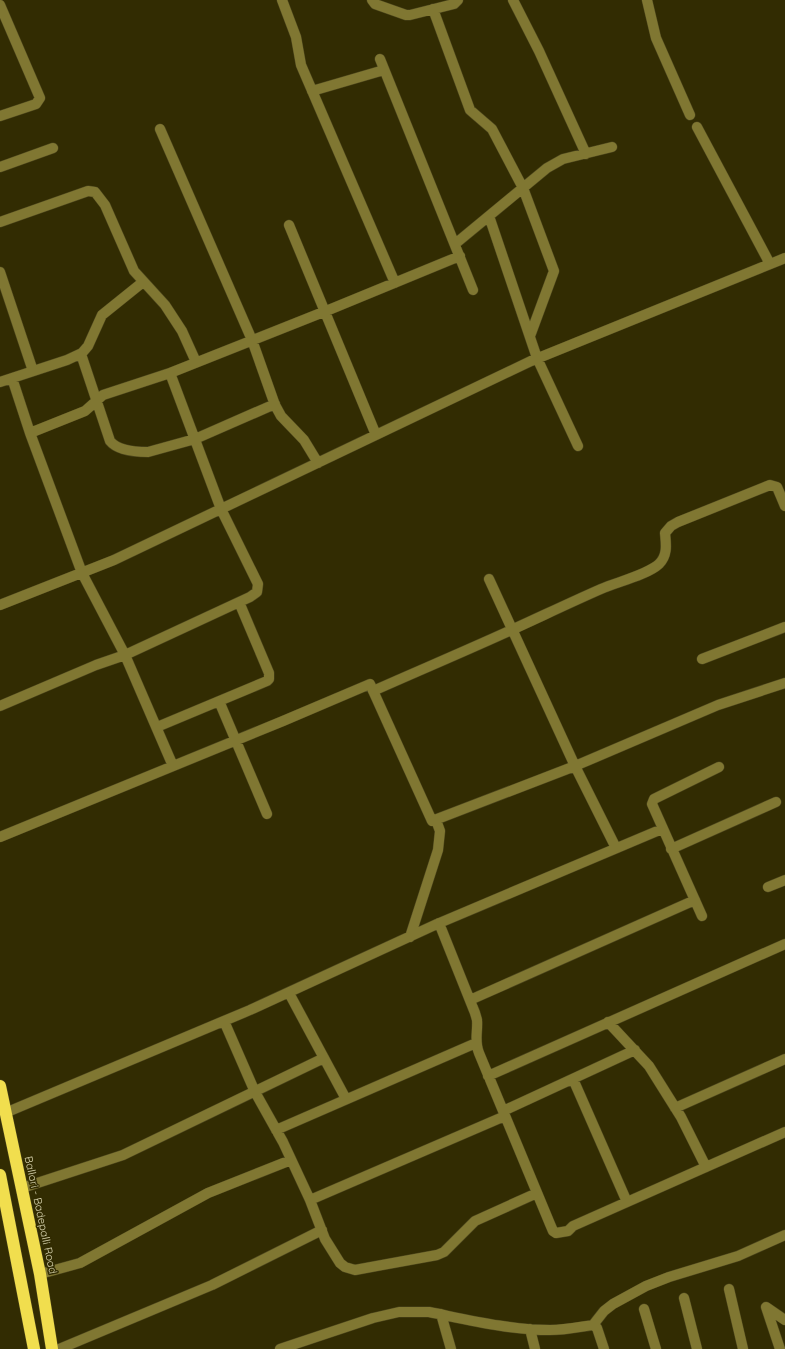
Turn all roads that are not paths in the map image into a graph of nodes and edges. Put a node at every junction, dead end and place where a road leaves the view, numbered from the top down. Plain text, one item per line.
1 (282, 0) edge
2 (372, 0) edge
3 (458, 0) edge
4 (513, 0) edge
5 (647, 0) edge
6 (0, 5) edge
7 (433, 10) junction
8 (380, 59) dead end
9 (384, 70) junction
10 (312, 91) junction
11 (690, 115) dead end
12 (0, 116) edge
13 (697, 127) dead end
14 (160, 129) dead end
15 (612, 147) dead end
16 (54, 148) dead end
17 (586, 154) junction
18 (0, 167) edge
19 (523, 188) junction
20 (489, 216) junction
21 (0, 222) edge
22 (289, 224) dead end
23 (455, 244) junction
24 (460, 256) junction
25 (785, 258) edge
26 (770, 264) junction
27 (0, 272) edge
28 (143, 282) junction
29 (395, 283) junction
30 (474, 290) dead end
31 (325, 312) junction
32 (530, 336) junction
33 (252, 340) junction
34 (81, 354) junction
35 (537, 358) junction
36 (196, 362) junction
37 (33, 371) junction
38 (170, 373) junction
39 (12, 378) junction
40 (0, 382) edge
41 (96, 401) junction
42 (275, 404) junction
43 (30, 433) junction
44 (376, 435) junction
45 (195, 438) junction
46 (578, 446) dead end
47 (318, 462) junction
48 (785, 506) edge
49 (221, 509) junction
50 (82, 573) junction
51 (489, 579) dead end
52 (239, 602) junction
53 (0, 605) edge
54 (785, 627) edge
55 (512, 630) junction
56 (125, 655) junction
57 (702, 659) dead end
58 (785, 683) edge
59 (373, 691) junction
60 (219, 701) junction
61 (0, 706) edge
62 (157, 727) junction
63 (236, 740) junction
64 (173, 766) junction
65 (575, 766) junction
66 (720, 767) dead end
67 (776, 802) dead end
68 (267, 814) dead end
69 (436, 820) junction
70 (662, 829) junction
71 (0, 837) edge
72 (616, 848) junction
73 (671, 849) junction
74 (785, 880) edge
75 (768, 887) dead end
76 (695, 900) junction
77 (702, 916) dead end
78 (440, 923) junction
79 (410, 937) junction
80 (785, 944) edge
81 (289, 992) junction
82 (470, 1000) junction
83 (224, 1021) junction
84 (608, 1022) junction
85 (476, 1042) junction
86 (635, 1050) junction
87 (324, 1058) junction
88 (785, 1059) edge
89 (488, 1076) junction
90 (572, 1079) junction
91 (0, 1086) edge
92 (255, 1092) junction
93 (346, 1099) junction
94 (676, 1108) junction
95 (5, 1113) junction
96 (504, 1114) junction
97 (276, 1130) junction
98 (785, 1132) edge
99 (291, 1160) junction
100 (706, 1167) junction
101 (0, 1175) edge
102 (22, 1188) junction
103 (537, 1193) junction
104 (310, 1200) junction
105 (627, 1202) junction
106 (3, 1204) edge
107 (322, 1230) junction
108 (785, 1235) edge
109 (40, 1274) junction
110 (729, 1289) dead end
111 (684, 1298) dead end
112 (644, 1309) dead end
113 (442, 1314) junction
114 (785, 1320) edge
115 (593, 1325) junction
116 (530, 1329) junction
117 (34, 1349) edge
118 (52, 1349) edge
119 (58, 1349) edge
120 (280, 1349) edge
121 (451, 1349) edge
122 (535, 1349) edge
123 (604, 1349) edge
124 (656, 1349) edge
125 (698, 1349) edge
126 (743, 1349) edge
127 (780, 1349) edge

1 - 10 street
2 - 7 street
3 - 7 street
4 - 17 street
5 - 11 street
6 - 12 street
7 - 19 street
8 - 9 street
9 - 10 street
9 - 23 street
10 - 29 street
13 - 26 street
14 - 33 street
15 - 17 street
16 - 18 street
17 - 19 street
19 - 20 street
19 - 32 street
20 - 23 street
20 - 32 street
21 - 28 street
22 - 31 street
23 - 24 street
24 - 29 street
24 - 30 street
25 - 26 street
26 - 35 street
27 - 37 street
28 - 34 street
28 - 36 street
29 - 31 street
31 - 33 street
31 - 44 street
32 - 35 street
33 - 36 street
33 - 42 street
34 - 37 street
34 - 41 street
35 - 44 street
35 - 46 street
36 - 38 street
37 - 39 street
38 - 41 street
38 - 45 street
39 - 40 street
39 - 43 street
41 - 43 street
41 - 45 street
42 - 45 street
42 - 47 street
43 - 50 street
44 - 47 street
45 - 49 street
47 - 49 street
48 - 55 street
49 - 50 street
49 - 52 street
50 - 53 street
50 - 56 street
51 - 55 street
52 - 56 street
52 - 60 street
54 - 57 street
55 - 59 street
55 - 65 street
56 - 61 street
56 - 62 street
58 - 65 street
59 - 63 street
59 - 69 street
60 - 62 street
60 - 63 street
62 - 64 street
63 - 64 street
63 - 68 street
64 - 71 street
65 - 69 street
65 - 72 street
66 - 70 street
67 - 73 street
69 - 79 street
70 - 72 street
70 - 73 street
72 - 78 street
73 - 76 street
74 - 75 street
76 - 77 street
76 - 82 street
78 - 79 street
78 - 82 street
79 - 81 street
80 - 84 street
81 - 83 street
81 - 87 street
82 - 85 street
83 - 92 street
83 - 95 street
84 - 86 street
84 - 89 street
85 - 89 street
85 - 93 street
86 - 90 street
86 - 94 street
87 - 92 street
87 - 93 street
88 - 94 street
89 - 96 street
90 - 96 street
90 - 105 street
91 - 95 highway, Ballari - Badepalli Road
92 - 97 street
92 - 102 street
93 - 97 street
94 - 100 street
95 - 102 highway, Ballari - Badepalli Road
96 - 103 street
96 - 104 street
97 - 99 street
98 - 100 street
99 - 104 street
99 - 109 street
100 - 105 street
101 - 106 highway
102 - 109 highway, Ballari - Badepalli Road
103 - 105 street
103 - 107 street
104 - 107 street
106 - 117 highway
107 - 119 street
108 - 115 street
109 - 118 highway, Ballari - Badepalli Road
110 - 126 street
111 - 125 street
112 - 124 street
113 - 116 street
113 - 120 street
113 - 121 street
114 - 127 street
115 - 116 street
115 - 123 street
116 - 122 street

